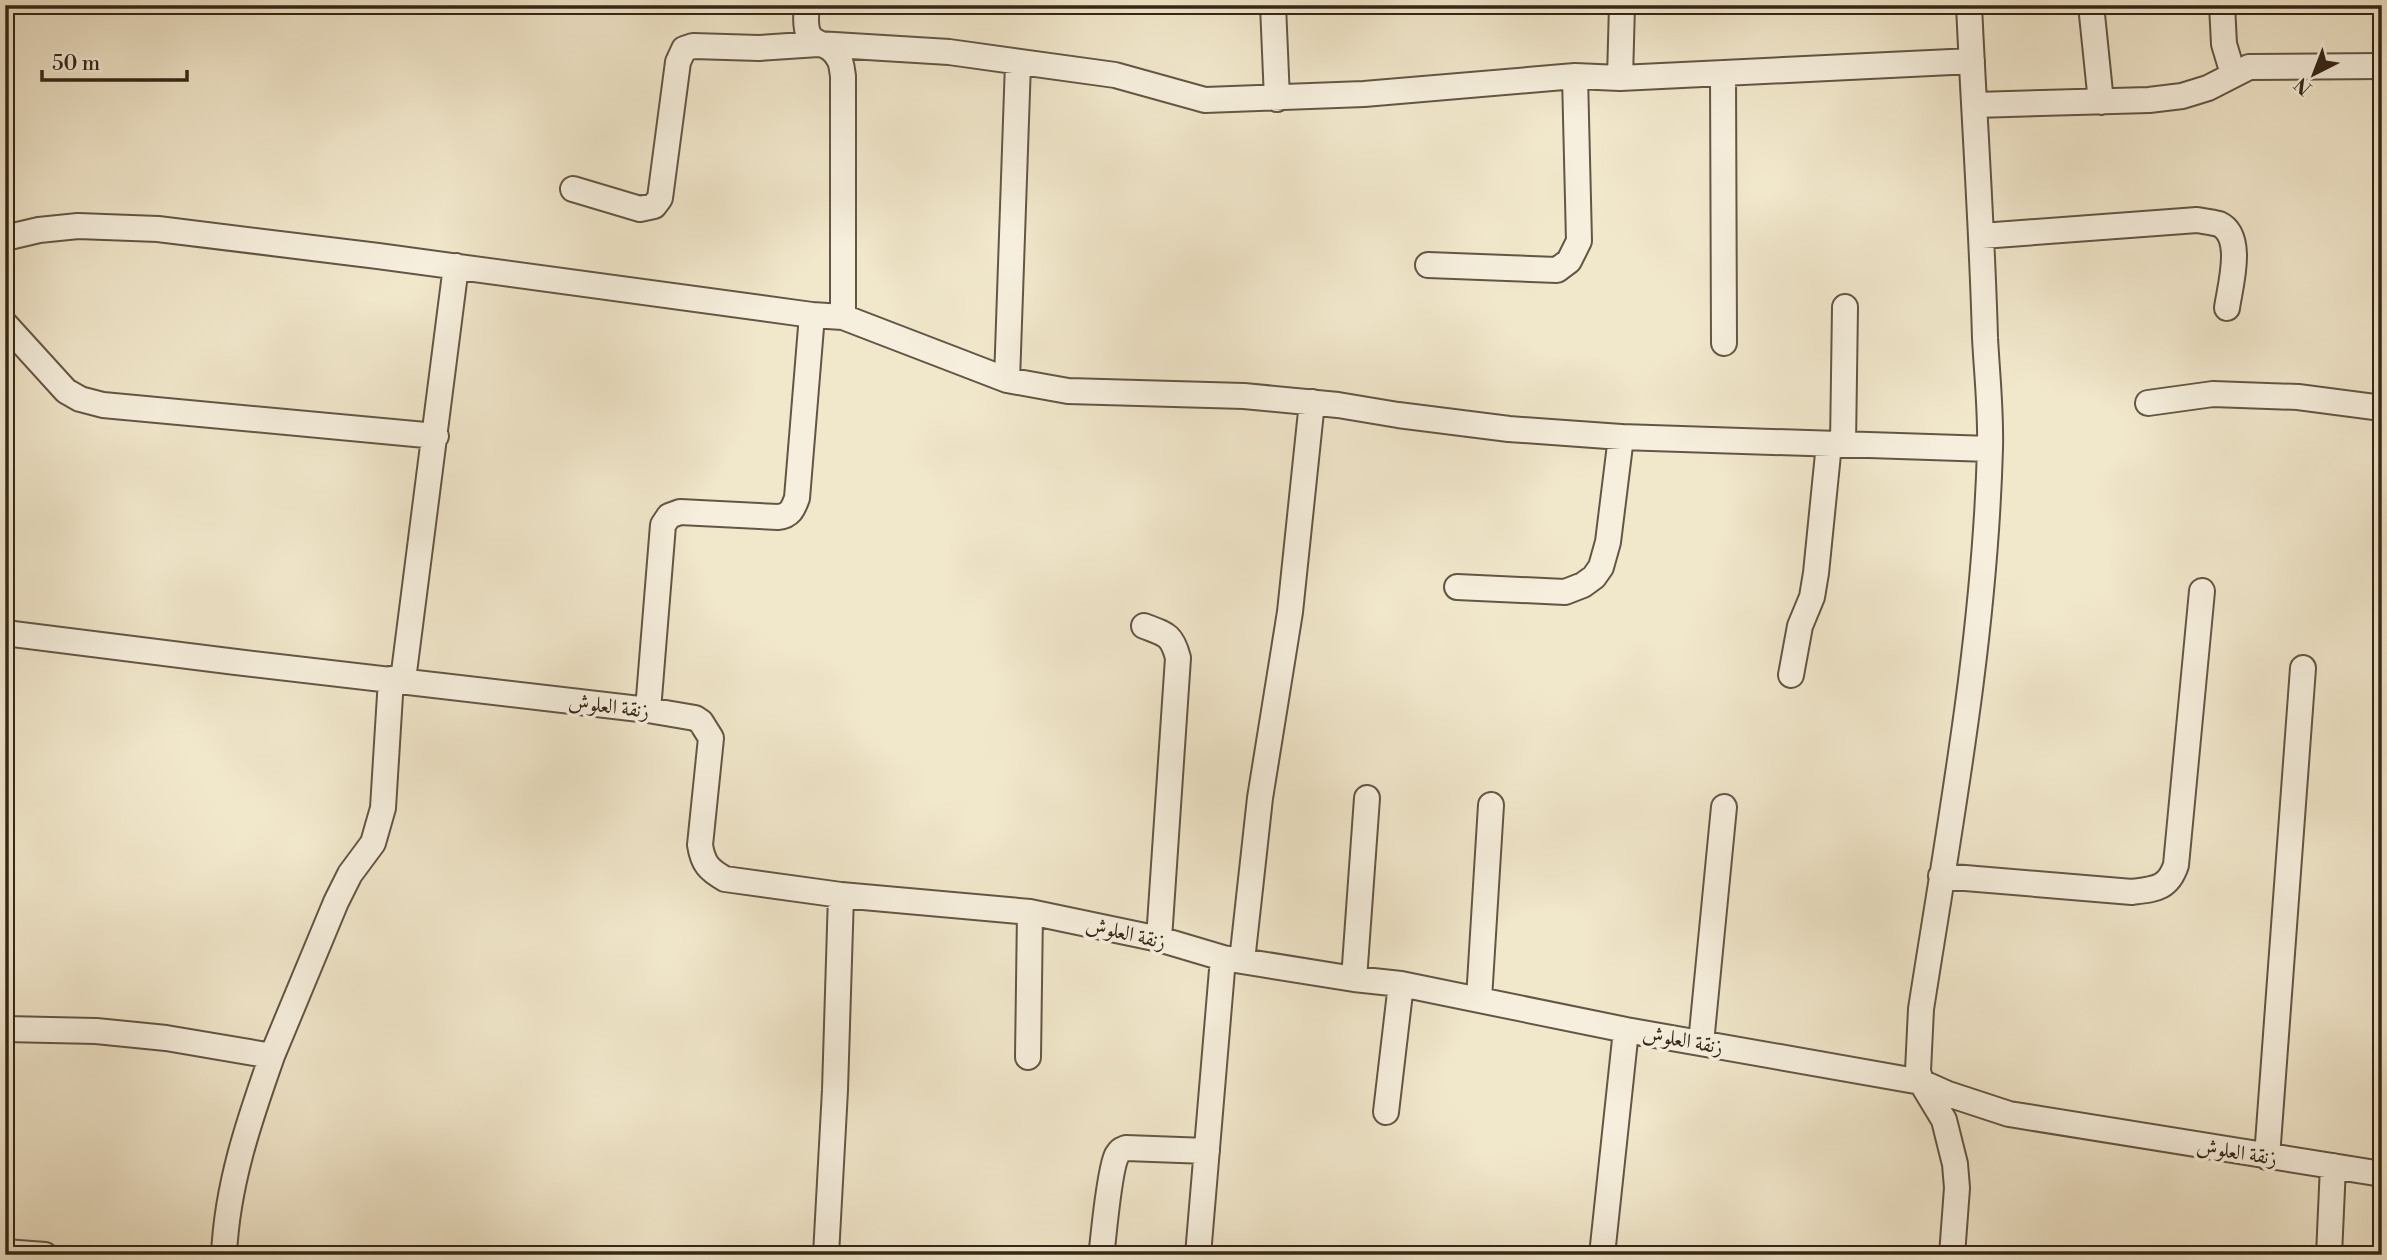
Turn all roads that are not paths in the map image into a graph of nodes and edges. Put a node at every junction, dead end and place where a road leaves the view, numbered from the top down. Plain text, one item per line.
1 (807, 5) edge
2 (1273, 5) edge
3 (1622, 5) edge
4 (1969, 5) edge
5 (2091, 5) edge
6 (2222, 5) edge
7 (818, 44) junction
8 (1972, 61) junction
9 (1018, 63) junction
10 (2382, 66) edge
11 (1723, 73) junction
12 (2233, 74) junction
13 (1575, 76) junction
14 (1620, 78) junction
15 (1277, 99) junction
16 (2101, 102) junction
17 (1975, 105) junction
18 (573, 189) dead end
19 (1982, 236) junction
20 (5, 238) edge
21 (1428, 265) dead end
22 (456, 267) junction
23 (1845, 307) dead end
24 (2227, 308) dead end
25 (812, 315) junction
26 (843, 317) junction
27 (5, 324) edge
28 (1724, 343) dead end
29 (1007, 380) junction
30 (1312, 402) junction
31 (2148, 402) dead end
32 (2382, 408) edge
33 (436, 436) junction
34 (1621, 437) junction
35 (1836, 444) junction
36 (1990, 449) junction
37 (1457, 587) dead end
38 (2202, 592) dead end
39 (1144, 626) dead end
40 (5, 633) edge
41 (2303, 668) dead end
42 (1791, 675) dead end
43 (397, 680) junction
44 (648, 710) junction
45 (1367, 798) dead end
46 (1492, 805) dead end
47 (1724, 807) dead end
48 (1941, 876) junction
49 (841, 895) junction
50 (1030, 912) junction
51 (1159, 939) junction
52 (1232, 959) junction
53 (1354, 979) junction
54 (1401, 984) junction
55 (1479, 999) junction
56 (5, 1029) edge
57 (1626, 1030) junction
58 (1701, 1043) junction
59 (272, 1056) junction
60 (1028, 1056) dead end
61 (1921, 1082) junction
62 (1386, 1112) dead end
63 (1207, 1151) junction
64 (2267, 1157) junction
65 (2333, 1166) junction
66 (2382, 1174) edge
67 (1102, 1249) dead end
68 (5, 1252) edge
69 (46, 1255) edge
70 (224, 1255) edge
71 (826, 1255) edge
72 (1198, 1255) edge
73 (1602, 1255) edge
74 (1952, 1255) edge
75 (2329, 1255) edge

1 - 7 street
2 - 15 street
3 - 14 street
4 - 8 street
5 - 16 street
6 - 12 street
7 - 9 street
7 - 18 street
7 - 26 street
8 - 11 street
8 - 17 street
9 - 15 street
9 - 29 street
10 - 12 street
11 - 14 street
11 - 28 street
12 - 16 street
13 - 14 street
13 - 15 street
13 - 21 street
16 - 17 street
17 - 19 street
19 - 24 street
19 - 36 street
20 - 22 street
22 - 25 street
22 - 33 street
23 - 35 street
25 - 26 street
25 - 44 street
26 - 29 street
27 - 33 street
29 - 30 street
30 - 34 street
30 - 52 street
31 - 32 street
33 - 43 street
34 - 35 street
34 - 37 street
35 - 36 street
35 - 42 street
36 - 48 street
38 - 48 street
39 - 51 street
40 - 43 street, زنقة العلوش
41 - 64 street
43 - 44 street, زنقة العلوش
43 - 59 street
44 - 49 street, زنقة العلوش
45 - 53 street
46 - 55 street
47 - 58 street
48 - 61 street
49 - 50 street, زنقة العلوش
49 - 71 street
50 - 51 street, زنقة العلوش
50 - 60 street
51 - 52 street, زنقة العلوش
52 - 53 street, زنقة العلوش
52 - 63 street
53 - 54 street, زنقة العلوش
54 - 55 street, زنقة العلوش
54 - 62 street
55 - 57 street, زنقة العلوش
56 - 59 street
57 - 58 street, زنقة العلوش
57 - 73 street
58 - 61 street, زنقة العلوش
59 - 70 street
61 - 64 street, زنقة العلوش
61 - 74 street
63 - 67 street
63 - 72 street
64 - 65 street, زنقة العلوش
65 - 66 street, زنقة العلوش
65 - 75 street
68 - 69 street

